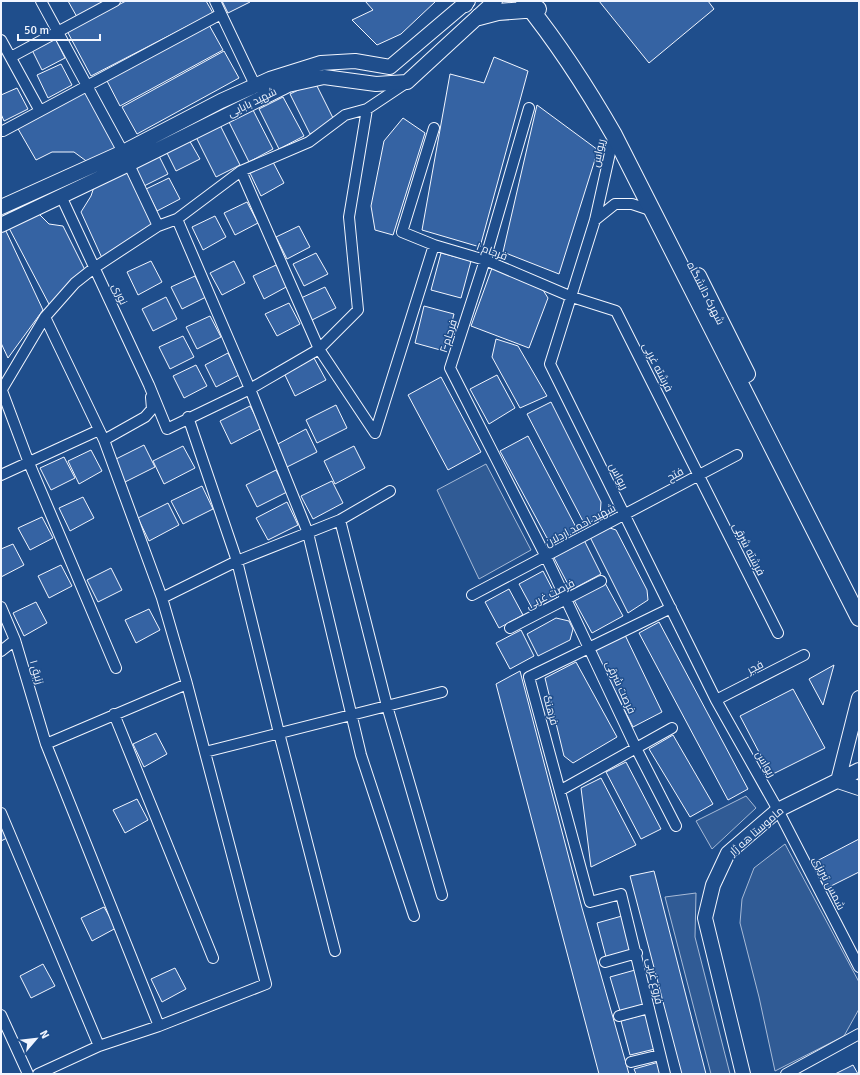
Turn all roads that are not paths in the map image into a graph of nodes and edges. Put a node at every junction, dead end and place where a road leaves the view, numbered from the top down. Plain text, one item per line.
1 (41, 1) edge
2 (115, 1) edge
3 (215, 1) edge
4 (494, 1) edge
5 (466, 2) edge
6 (535, 4) edge
7 (221, 14) junction
8 (479, 17) junction
9 (58, 31) junction
10 (1, 40) edge
11 (11, 57) junction
12 (407, 82) junction
13 (86, 85) junction
14 (255, 85) junction
15 (529, 108) dead end
16 (367, 109) junction
17 (40, 111) junction
18 (434, 128) dead end
19 (3, 131) dead end
20 (614, 135) junction
21 (126, 158) junction
22 (241, 171) junction
23 (61, 196) junction
24 (1, 207) edge
25 (654, 211) junction
26 (177, 219) junction
27 (595, 220) junction
28 (1, 225) edge
29 (158, 226) junction
30 (434, 245) junction
31 (485, 260) junction
32 (94, 268) junction
33 (572, 297) junction
34 (45, 317) junction
35 (319, 349) junction
36 (250, 389) junction
37 (1, 390) edge
38 (151, 391) junction
39 (188, 418) junction
40 (99, 430) junction
41 (104, 440) junction
42 (737, 455) dead end
43 (29, 463) junction
44 (1, 475) edge
45 (699, 476) junction
46 (390, 491) dead end
47 (625, 514) junction
48 (340, 520) junction
49 (308, 533) junction
50 (546, 556) junction
51 (237, 561) junction
52 (601, 581) dead end
53 (472, 596) dead end
54 (859, 596) edge
55 (162, 598) junction
56 (566, 600) junction
57 (1, 607) edge
58 (671, 608) junction
59 (859, 618) edge
60 (510, 628) dead end
61 (778, 633) dead end
62 (15, 640) junction
63 (589, 647) junction
64 (1, 651) edge
65 (804, 655) dead end
66 (116, 668) dead end
67 (187, 684) junction
68 (442, 692) dead end
69 (859, 698) edge
70 (716, 700) junction
71 (387, 706) junction
72 (114, 714) junction
73 (350, 715) junction
74 (672, 728) dead end
75 (279, 733) junction
76 (46, 744) junction
77 (636, 748) junction
78 (205, 752) junction
79 (859, 770) edge
80 (838, 781) junction
81 (859, 788) edge
82 (561, 790) junction
83 (778, 810) junction
84 (1, 813) edge
85 (676, 826) dead end
86 (621, 894) joint
87 (442, 895) dead end
88 (414, 916) dead end
89 (335, 951) dead end
90 (637, 953) junction
91 (213, 958) dead end
92 (605, 962) dead end
93 (859, 967) edge
94 (649, 1008) junction
95 (1, 1015) edge
96 (619, 1016) dead end
97 (159, 1026) junction
98 (859, 1034) edge
99 (99, 1046) junction
100 (660, 1054) junction
101 (631, 1062) dead end
102 (28, 1074) edge
103 (38, 1074) edge
104 (665, 1074) edge
105 (742, 1074) edge
106 (786, 1074) edge

1 - 9 street
2 - 9 street
3 - 7 street
4 - 8 main road
5 - 14 main road, شهید بابایی
6 - 8 main road
6 - 20 main road
6 - 54 main road, شهرک دانشگاه
7 - 13 street
7 - 14 street
8 - 12 main road
9 - 11 street
9 - 13 street
10 - 11 street
11 - 17 street
12 - 16 street
12 - 21 main road, شهید بابایی
13 - 17 street
13 - 21 street
14 - 21 main road, شهید بابایی
15 - 31 street, فرجام ۲
16 - 22 street
16 - 35 street
17 - 19 street
18 - 30 street, فرجام ۱
20 - 25 main road
20 - 27 street, ریواس
21 - 23 main road, شهید بابایی
21 - 24 main road, شهید بابایی
21 - 29 street
22 - 26 street
22 - 35 street
23 - 28 main road, شهید بابایی
23 - 32 street, نوری
25 - 27 street
25 - 59 main road
26 - 29 street
26 - 36 street
27 - 33 street, ریواس
29 - 32 street
30 - 31 street, فرجام ۱
30 - 35 street
31 - 33 street, فرجام ۱
31 - 50 street, فرجام ۲
32 - 34 street
32 - 38 street, نوری
33 - 45 street, فرشته غربی
33 - 47 street, ریواس
34 - 37 street
34 - 40 street
35 - 36 street
36 - 39 street
36 - 49 street
37 - 43 street
38 - 39 street, نوری
38 - 41 street
39 - 51 street
40 - 41 street
40 - 43 street
41 - 55 street
42 - 45 street, فتح
43 - 44 street
43 - 66 street
45 - 47 street, فتح
45 - 61 street, فرشته شرقی
46 - 48 street
47 - 50 street, شهید احمد اردلان
47 - 58 street, ریواس
48 - 49 street
48 - 71 street
49 - 51 street
49 - 73 street
50 - 53 street
50 - 56 street, فرصت شرقی
51 - 55 street
51 - 75 street
52 - 56 street, فرصت غربی
55 - 67 street
56 - 60 street, فرصت غربی
56 - 63 street, فرصت شرقی
57 - 62 street, زنبق ۱
58 - 63 street, فرهنگ
58 - 70 street, ریواس
62 - 64 street
62 - 76 street, زنبق ۱
63 - 77 street, فرصت شرقی
63 - 82 street, فرهنگ
65 - 70 street, فجر
67 - 72 street
67 - 78 street
68 - 71 street
69 - 80 main road
70 - 83 street, ریواس
71 - 73 street
71 - 87 street
72 - 76 street
72 - 91 street
73 - 75 street
73 - 88 street
74 - 77 street
75 - 78 street
75 - 89 street
76 - 97 street, زنبق ۱
77 - 82 street
77 - 85 street, فرصت شرقی
78 - 97 street
79 - 80 main road, ماموستا هه ژار
80 - 81 main road
80 - 83 main road, ماموستا هه ژار
82 - 86 street, فرهنگ
83 - 93 street, شمس تبریزی
83 - 105 main road, ماموستا هه ژار
84 - 99 street
86 - 90 street, فروغ غربی
90 - 92 street
90 - 94 street, فروغ غربی
94 - 96 street
94 - 100 street, فروغ غربی
95 - 102 street
97 - 99 street
98 - 106 street
99 - 103 street
100 - 101 street
100 - 104 street, فروغ غربی

